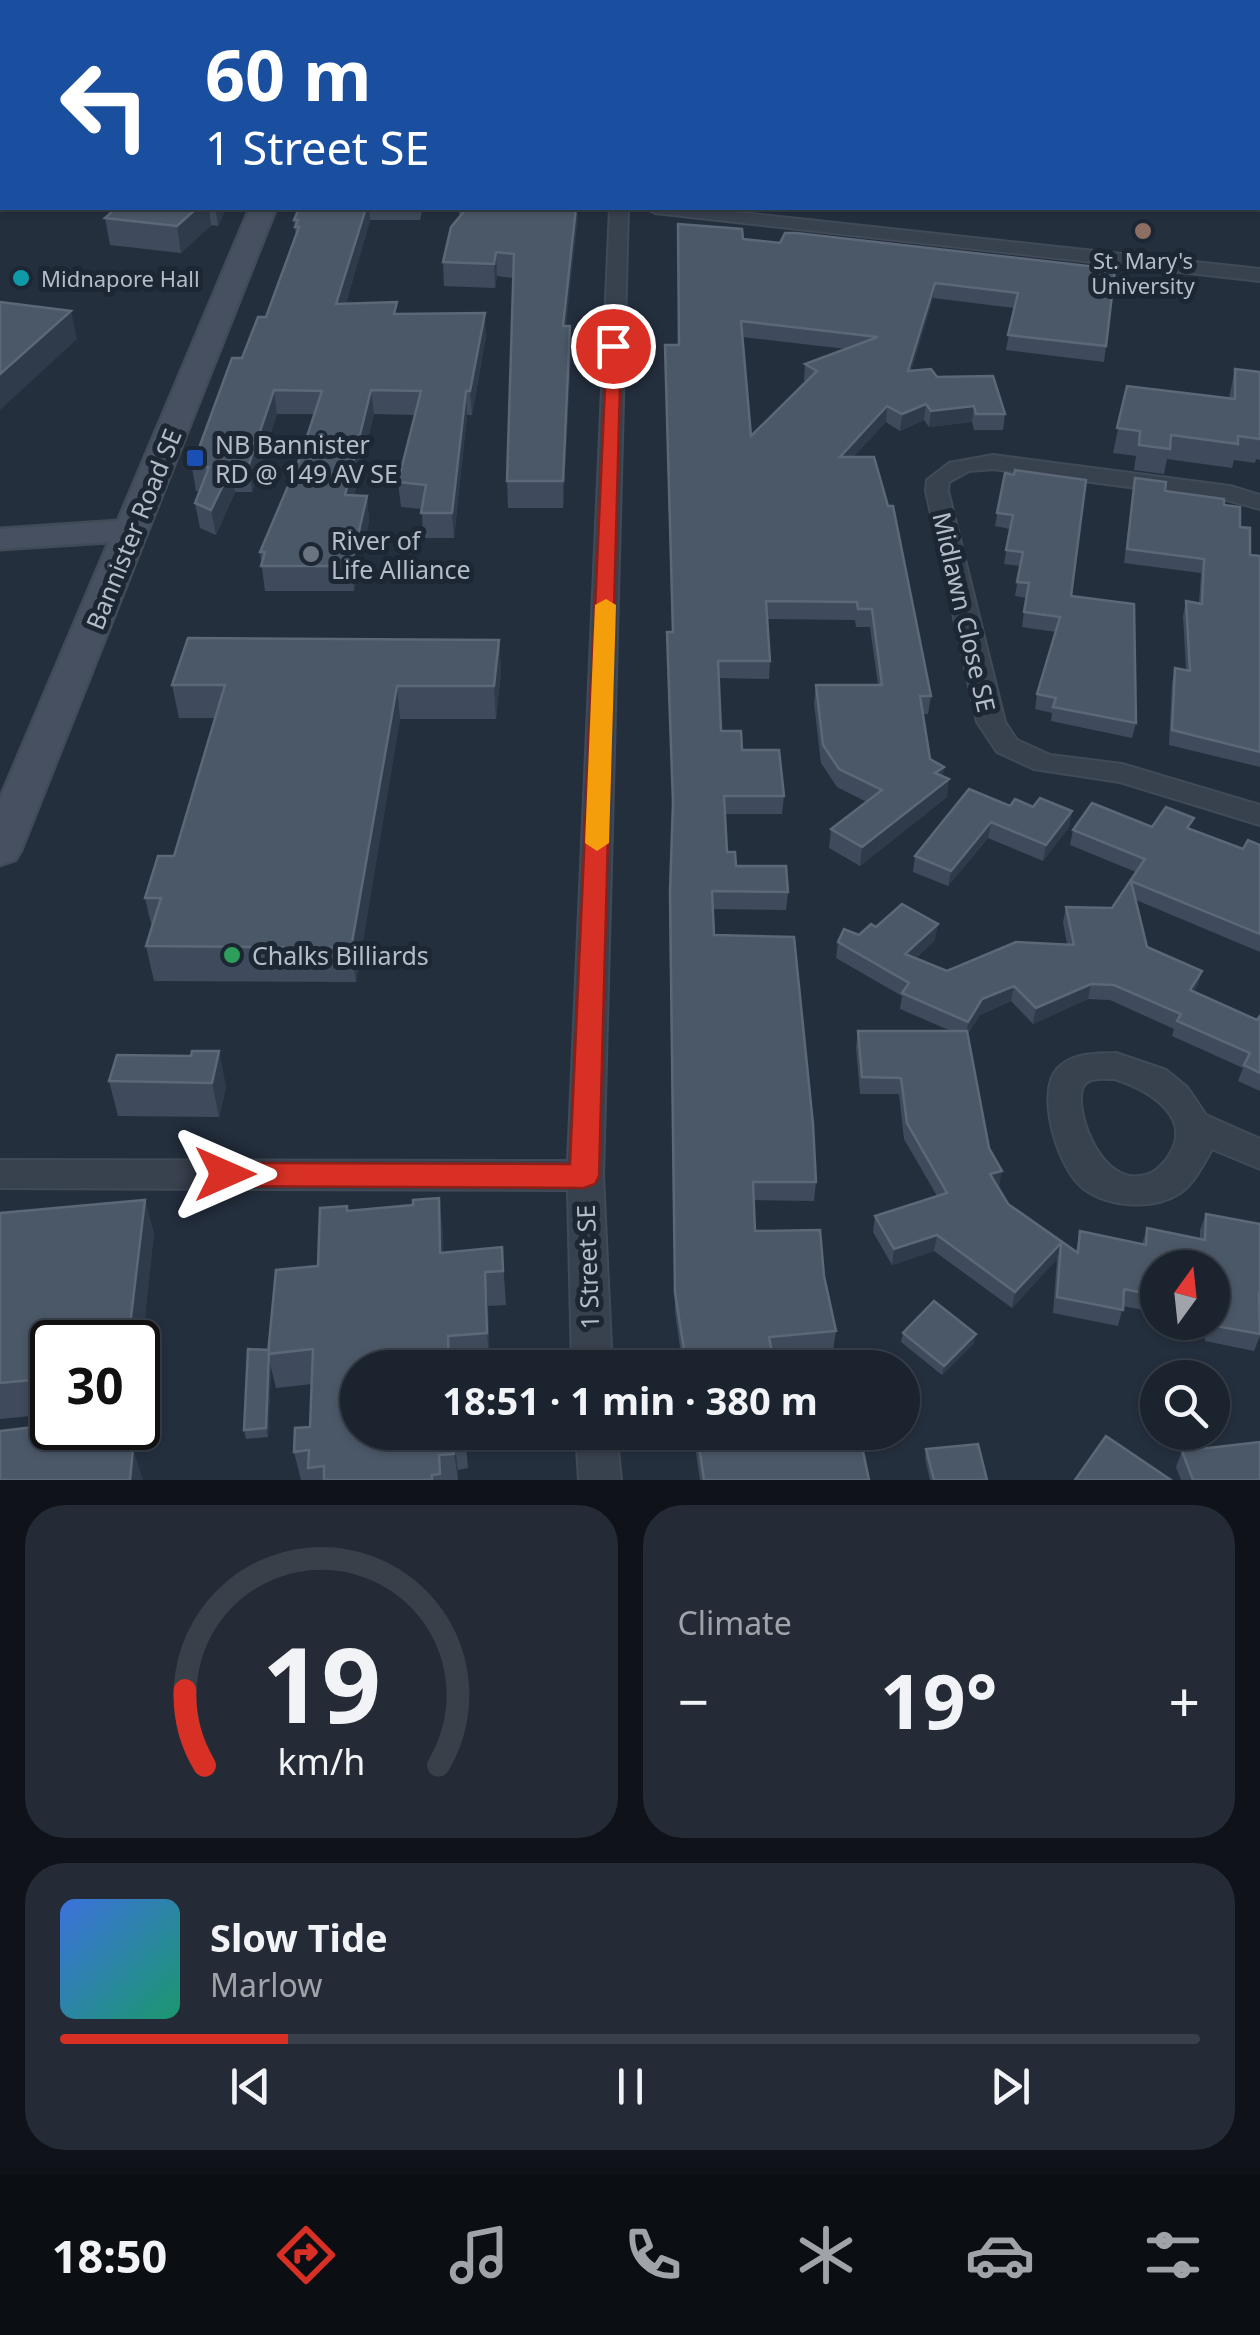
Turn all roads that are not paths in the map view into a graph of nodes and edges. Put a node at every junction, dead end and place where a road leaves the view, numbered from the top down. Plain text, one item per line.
1 (262, 210) edge
2 (620, 210) edge
3 (673, 210) edge
4 (756, 210) edge
5 (1260, 263) edge
6 (1260, 276) edge
7 (1260, 502) edge
8 (132, 530) junction
9 (0, 539) edge
10 (1260, 815) edge
11 (0, 850) edge
12 (1194, 1126) dead end
13 (1260, 1156) edge
14 (0, 1174) edge
15 (584, 1176) junction
16 (591, 1350) edge
17 (598, 1450) edge
18 (600, 1480) edge

1 - 8 street, Bannister Road SE
2 - 15 street, 1 Street SE
3 - 6 street
4 - 5 street
7 - 10 street, Midlawn Close SE
8 - 9 street
8 - 11 street, Bannister Road SE
12 - 13 street
14 - 15 street
15 - 16 street, 1 Street SE
17 - 18 street

